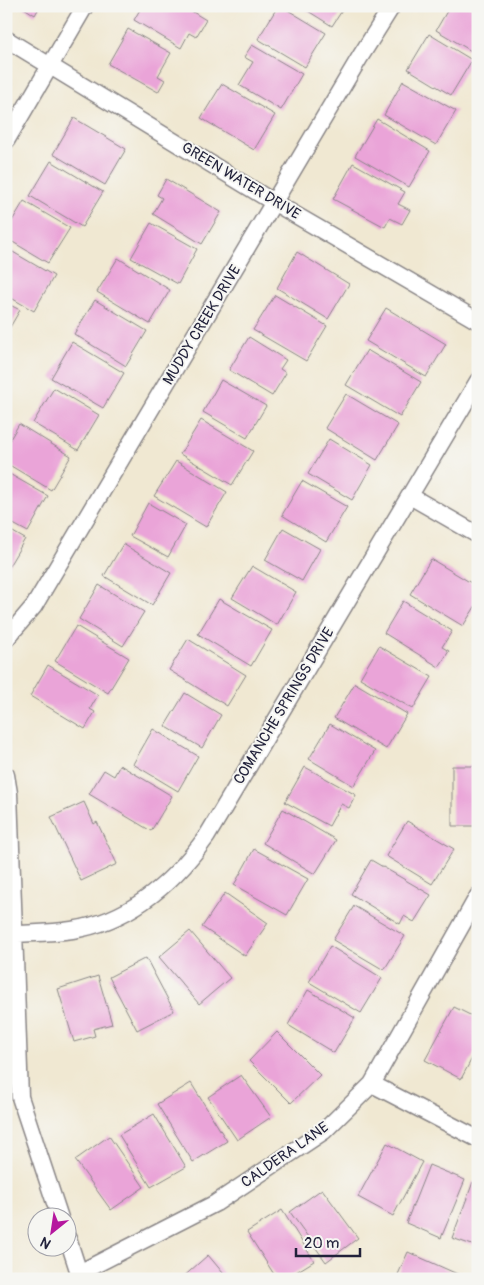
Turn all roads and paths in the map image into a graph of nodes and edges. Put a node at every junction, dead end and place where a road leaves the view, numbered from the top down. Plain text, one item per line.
1 (86, 6) edge
2 (392, 6) edge
3 (6, 39) edge
4 (51, 65) junction
5 (6, 141) edge
6 (275, 203) junction
7 (478, 321) edge
8 (478, 382) edge
9 (410, 496) junction
10 (478, 535) edge
11 (6, 640) edge
12 (6, 774) edge
13 (478, 896) edge
14 (15, 934) junction
15 (372, 1084) junction
16 (478, 1139) edge
17 (57, 1208) edge
18 (75, 1258) edge
19 (81, 1276) edge

1 - 4 street
2 - 6 street, MUDDY CREEK DRIVE
3 - 4 street, GREEN WATER DRIVE
4 - 5 street
4 - 6 street, GREEN WATER DRIVE
6 - 7 street, GREEN WATER DRIVE
6 - 11 street, MUDDY CREEK DRIVE
8 - 9 street, COMANCHE SPRINGS DRIVE
9 - 10 street
9 - 14 street, COMANCHE SPRINGS DRIVE
12 - 14 street
13 - 15 street, CALDERA LANE
14 - 17 street
15 - 16 street
15 - 19 street, CALDERA LANE
18 - 19 street

